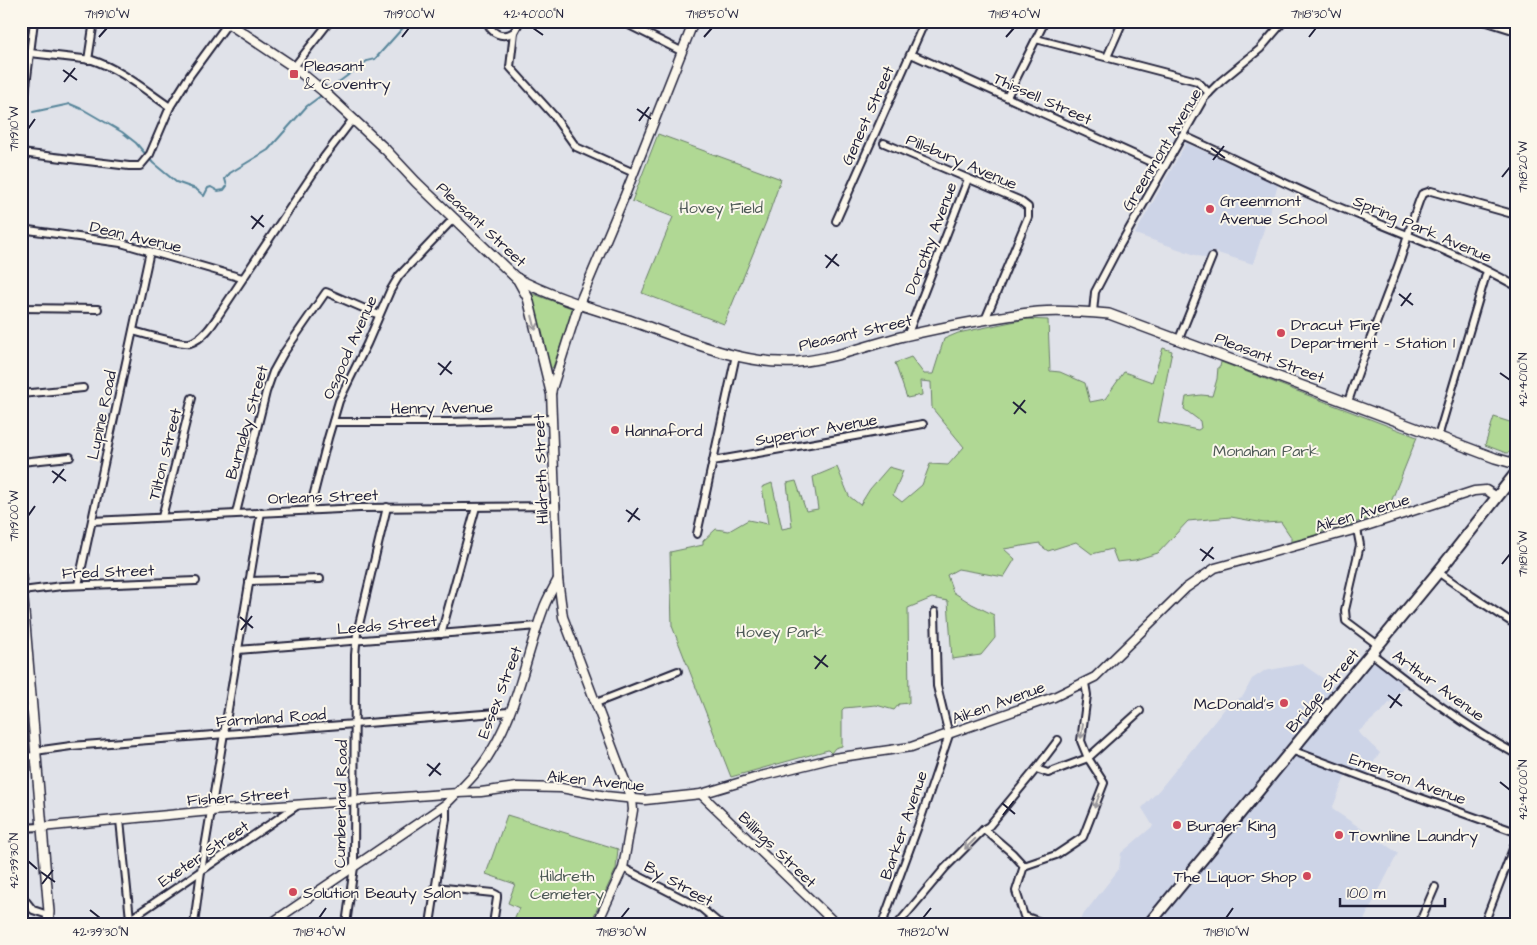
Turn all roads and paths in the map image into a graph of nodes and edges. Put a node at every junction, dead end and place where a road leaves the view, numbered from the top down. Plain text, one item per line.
1 (34, 21) edge
2 (94, 21) edge
3 (330, 21) edge
4 (487, 21) edge
5 (520, 21) edge
6 (621, 21) edge
7 (694, 21) edge
8 (925, 21) edge
9 (1045, 21) edge
10 (1123, 21) edge
11 (1284, 21) edge
12 (1484, 21) edge
13 (227, 22) edge
14 (1516, 31) edge
15 (514, 32) junction
16 (1036, 39) junction
17 (681, 51) junction
18 (30, 53) junction
19 (911, 54) junction
20 (1107, 57) junction
21 (88, 60) junction
22 (294, 67) junction
23 (1209, 93) junction
24 (1008, 97) junction
25 (170, 107) junction
26 (353, 119) junction
27 (21, 126) edge
28 (1182, 135) junction
29 (884, 143) dead end
30 (21, 153) edge
31 (1164, 168) junction
32 (634, 173) junction
33 (968, 179) junction
34 (1516, 215) edge
35 (454, 218) junction
36 (836, 221) dead end
37 (21, 229) edge
38 (1408, 235) junction
39 (150, 251) junction
40 (1212, 257) dead end
41 (1487, 270) junction
42 (242, 278) junction
43 (516, 278) junction
44 (1516, 286) edge
45 (579, 304) junction
46 (21, 308) edge
47 (98, 309) dead end
48 (1093, 312) junction
49 (379, 315) junction
50 (985, 320) junction
51 (133, 331) junction
52 (907, 336) junction
53 (1179, 339) junction
54 (736, 354) junction
55 (83, 388) dead end
56 (551, 392) junction
57 (21, 394) edge
58 (192, 398) dead end
59 (1348, 402) junction
60 (551, 419) junction
61 (333, 422) junction
62 (923, 424) dead end
63 (1438, 437) junction
64 (70, 457) dead end
65 (713, 461) junction
66 (21, 462) edge
67 (1516, 464) edge
68 (1516, 474) edge
69 (1497, 497) junction
70 (556, 506) junction
71 (476, 507) junction
72 (388, 508) junction
73 (310, 509) junction
74 (261, 512) junction
75 (236, 513) junction
76 (162, 517) junction
77 (92, 520) junction
78 (1357, 529) junction
79 (697, 534) dead end
80 (1438, 572) junction
81 (21, 576) edge
82 (320, 579) dead end
83 (558, 579) junction
84 (196, 581) dead end
85 (250, 581) junction
86 (78, 586) junction
87 (22, 591) edge
88 (935, 612) dead end
89 (1513, 623) dead end
90 (23, 625) edge
91 (538, 626) junction
92 (441, 634) junction
93 (356, 641) junction
94 (1375, 649) junction
95 (238, 650) junction
96 (678, 671) dead end
97 (1086, 682) junction
98 (596, 703) junction
99 (32, 709) junction
100 (21, 710) edge
101 (1140, 711) dead end
102 (509, 712) junction
103 (355, 724) junction
104 (224, 734) junction
105 (949, 735) junction
106 (1058, 740) dead end
107 (1291, 750) junction
108 (35, 753) junction
109 (1516, 754) edge
110 (21, 757) edge
111 (1088, 758) junction
112 (1036, 769) junction
113 (458, 792) junction
114 (701, 794) junction
115 (632, 800) junction
116 (354, 801) junction
117 (446, 804) junction
118 (298, 805) junction
119 (211, 811) junction
120 (120, 820) junction
121 (41, 827) junction
122 (21, 828) edge
123 (984, 830) junction
124 (1516, 832) edge
125 (1516, 841) edge
126 (1024, 866) junction
127 (354, 867) junction
128 (623, 868) junction
129 (201, 870) junction
130 (1435, 887) dead end
131 (435, 888) junction
132 (21, 895) edge
133 (130, 919) junction
134 (48, 920) edge
135 (1040, 922) dead end
136 (123, 924) edge
137 (194, 924) edge
138 (270, 924) edge
139 (346, 924) edge
140 (430, 924) edge
141 (493, 924) edge
142 (598, 924) edge
143 (720, 924) edge
144 (836, 924) edge
145 (882, 924) edge
146 (898, 924) edge
147 (1149, 924) edge
148 (1419, 924) edge
149 (1484, 924) edge

1 - 18 street
2 - 21 street
3 - 22 street
4 - 15 street
5 - 15 street
6 - 17 street
7 - 17 street, Hildreth Street
8 - 19 street, Genest Street
9 - 16 street
10 - 20 street
11 - 23 street, Greenmont Avenue
12 - 14 street
13 - 22 main road, Pleasant Street
13 - 25 street
15 - 32 street
16 - 20 street
16 - 24 street
17 - 32 street, Hildreth Street
18 - 21 street
18 - 27 street
19 - 24 street, Thissell Street
19 - 36 street, Genest Street
20 - 23 street
21 - 25 street
22 - 26 main road, Pleasant Street
23 - 28 street, Greenmont Avenue
24 - 31 street, Thissell Street
25 - 30 street
26 - 35 main road, Pleasant Street
26 - 42 street
28 - 31 street, Greenmont Avenue
28 - 38 street, Spring Park Avenue
29 - 33 street, Pillsbury Avenue
31 - 48 street, Greenmont Avenue
32 - 45 street, Hildreth Street
33 - 50 street, Pillsbury Avenue
33 - 52 street, Dorothy Avenue
34 - 38 street
35 - 43 main road, Pleasant Street
35 - 49 street, Osgood Avenue
37 - 39 street, Dean Avenue
38 - 41 street, Spring Park Avenue
38 - 59 street
39 - 42 street, Dean Avenue
39 - 51 street, Lupine Road
40 - 53 street
41 - 44 street, Spring Park Avenue
41 - 63 street
42 - 51 street
43 - 45 main road, Pleasant Street
43 -> 56 main road
45 - 54 main road, Pleasant Street
45 - 56 street, Hildreth Street
46 - 47 street
48 - 50 main road, Pleasant Street
48 - 53 main road, Pleasant Street
49 - 61 street, Osgood Avenue
49 - 75 street, Burnaby Street
50 - 52 main road, Pleasant Street
51 - 77 street, Lupine Road
52 - 54 main road, Pleasant Street
53 - 59 main road, Pleasant Street
54 - 65 street
55 - 57 street
56 - 60 street, Hildreth Street
58 - 76 street, Tilton Street
59 - 63 main road, Pleasant Street
60 - 61 street, Henry Avenue
60 - 70 street, Hildreth Street
61 - 73 street, Osgood Avenue
62 - 65 street, Superior Avenue
63 - 67 main road, Pleasant Street
64 - 66 street
65 - 79 street
68 - 69 main road, Bridge Street
69 - 78 street, Aiken Avenue
69 - 80 main road, Bridge Street
70 - 71 street, Orleans Street
70 - 83 street, Hildreth Street
71 - 72 street, Orleans Street
71 - 92 street
72 - 73 street, Orleans Street
72 - 93 street, Cumberland Road
73 - 74 street, Orleans Street
74 - 75 street, Orleans Street
74 - 85 street
75 - 76 street, Orleans Street
76 - 77 street, Orleans Street
77 - 86 street, Lupine Road
78 - 94 street, Arthur Avenue
78 - 97 street, Aiken Avenue
80 - 89 street
80 - 94 main road, Bridge Street
81 - 87 main road
82 - 85 street
83 - 91 street, Essex Street
83 - 98 street, Hildreth Street
84 - 86 street, Fred Street
85 - 95 street
86 - 87 street, Fred Street
87 - 90 main road
88 - 105 street
90 - 99 main road
91 - 92 street, Leeds Street
91 - 102 street, Essex Street
92 - 93 street, Leeds Street
93 - 95 street, Leeds Street
93 - 103 street, Cumberland Road
94 - 107 main road, Bridge Street
94 - 109 street, Arthur Avenue
95 - 104 street
96 - 98 street
97 - 105 street, Aiken Avenue
97 -> 111 street
98 - 115 street, Hildreth Street
99 - 100 street
99 - 108 main road
101 - 111 street
102 - 103 street, Farmland Road
102 - 113 street, Essex Street
103 - 104 street, Farmland Road
103 - 116 street, Cumberland Road
104 - 108 street, Farmland Road
104 - 119 street
105 - 114 street, Aiken Avenue
105 - 145 street, Barker Avenue
106 - 112 street
107 - 124 street, Emerson Avenue
107 - 147 main road, Bridge Street
108 - 110 street, Farmland Road
108 - 121 main road
111 - 112 street
111 -> 126 street
112 - 123 street
113 - 115 street, Aiken Avenue
113 - 116 street, Fisher Street
113 - 117 street, Essex Street
114 - 115 street, Aiken Avenue
114 - 144 street, Billings Street
115 - 128 street, Hildreth Street
116 - 118 street, Fisher Street
116 - 127 street, Cumberland Road
117 - 127 street
117 - 131 street
118 - 119 street, Fisher Street
118 - 129 street, Exeter Street
119 - 120 street, Fisher Street
119 - 129 street
120 - 121 street, Fisher Street
120 - 133 street
121 - 122 street, Fisher Street
121 - 134 main road
123 - 126 street
123 -> 146 street
125 - 149 street
126 - 135 street
127 - 138 street
127 - 139 street, Cumberland Road
128 - 142 street, Hildreth Street
128 - 143 street, By Street
129 - 133 street, Exeter Street
129 - 137 street
130 - 148 street
131 - 140 street
131 - 141 street
132 - 134 street
133 - 136 street, Exeter Street

